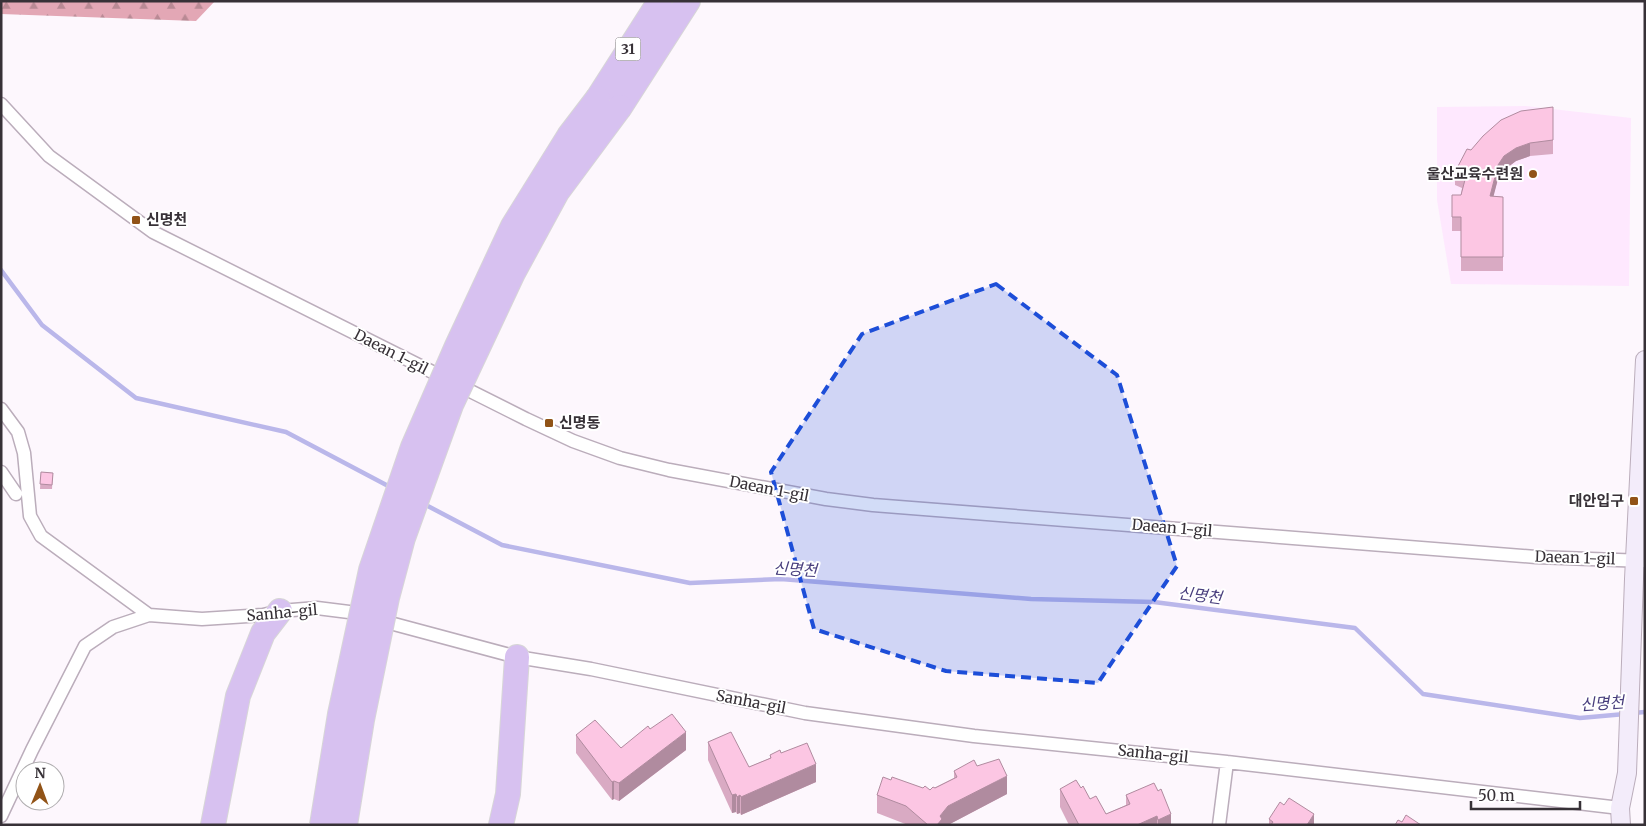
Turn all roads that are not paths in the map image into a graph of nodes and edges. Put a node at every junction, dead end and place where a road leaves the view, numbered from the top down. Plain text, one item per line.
1 (660, 1) edge
2 (688, 1) edge
3 (1, 104) edge
4 (1645, 360) edge
5 (1, 409) edge
6 (1, 472) edge
7 (16, 494) dead end
8 (1640, 560) edge
9 (280, 611) junction
10 (149, 615) junction
11 (517, 658) junction
12 (1227, 762) junction
13 (1, 816) edge
14 (1621, 816) edge
15 (213, 825) edge
16 (322, 825) edge
17 (345, 825) edge
18 (501, 825) edge
19 (1219, 825) edge

1 - 16 highway, 31, bridge
2 - 17 highway, bridge
3 - 8 street, Daean 1-gil
4 - 8 main road
5 - 10 street
6 - 7 street
8 - 14 main road
9 - 10 street, Sanha-gil
9 - 11 street, Sanha-gil
9 - 15 highway
10 - 13 street, Sanha-gil
11 - 12 street, Sanha-gil
11 - 18 highway
12 - 14 street, Sanha-gil
12 - 19 street

